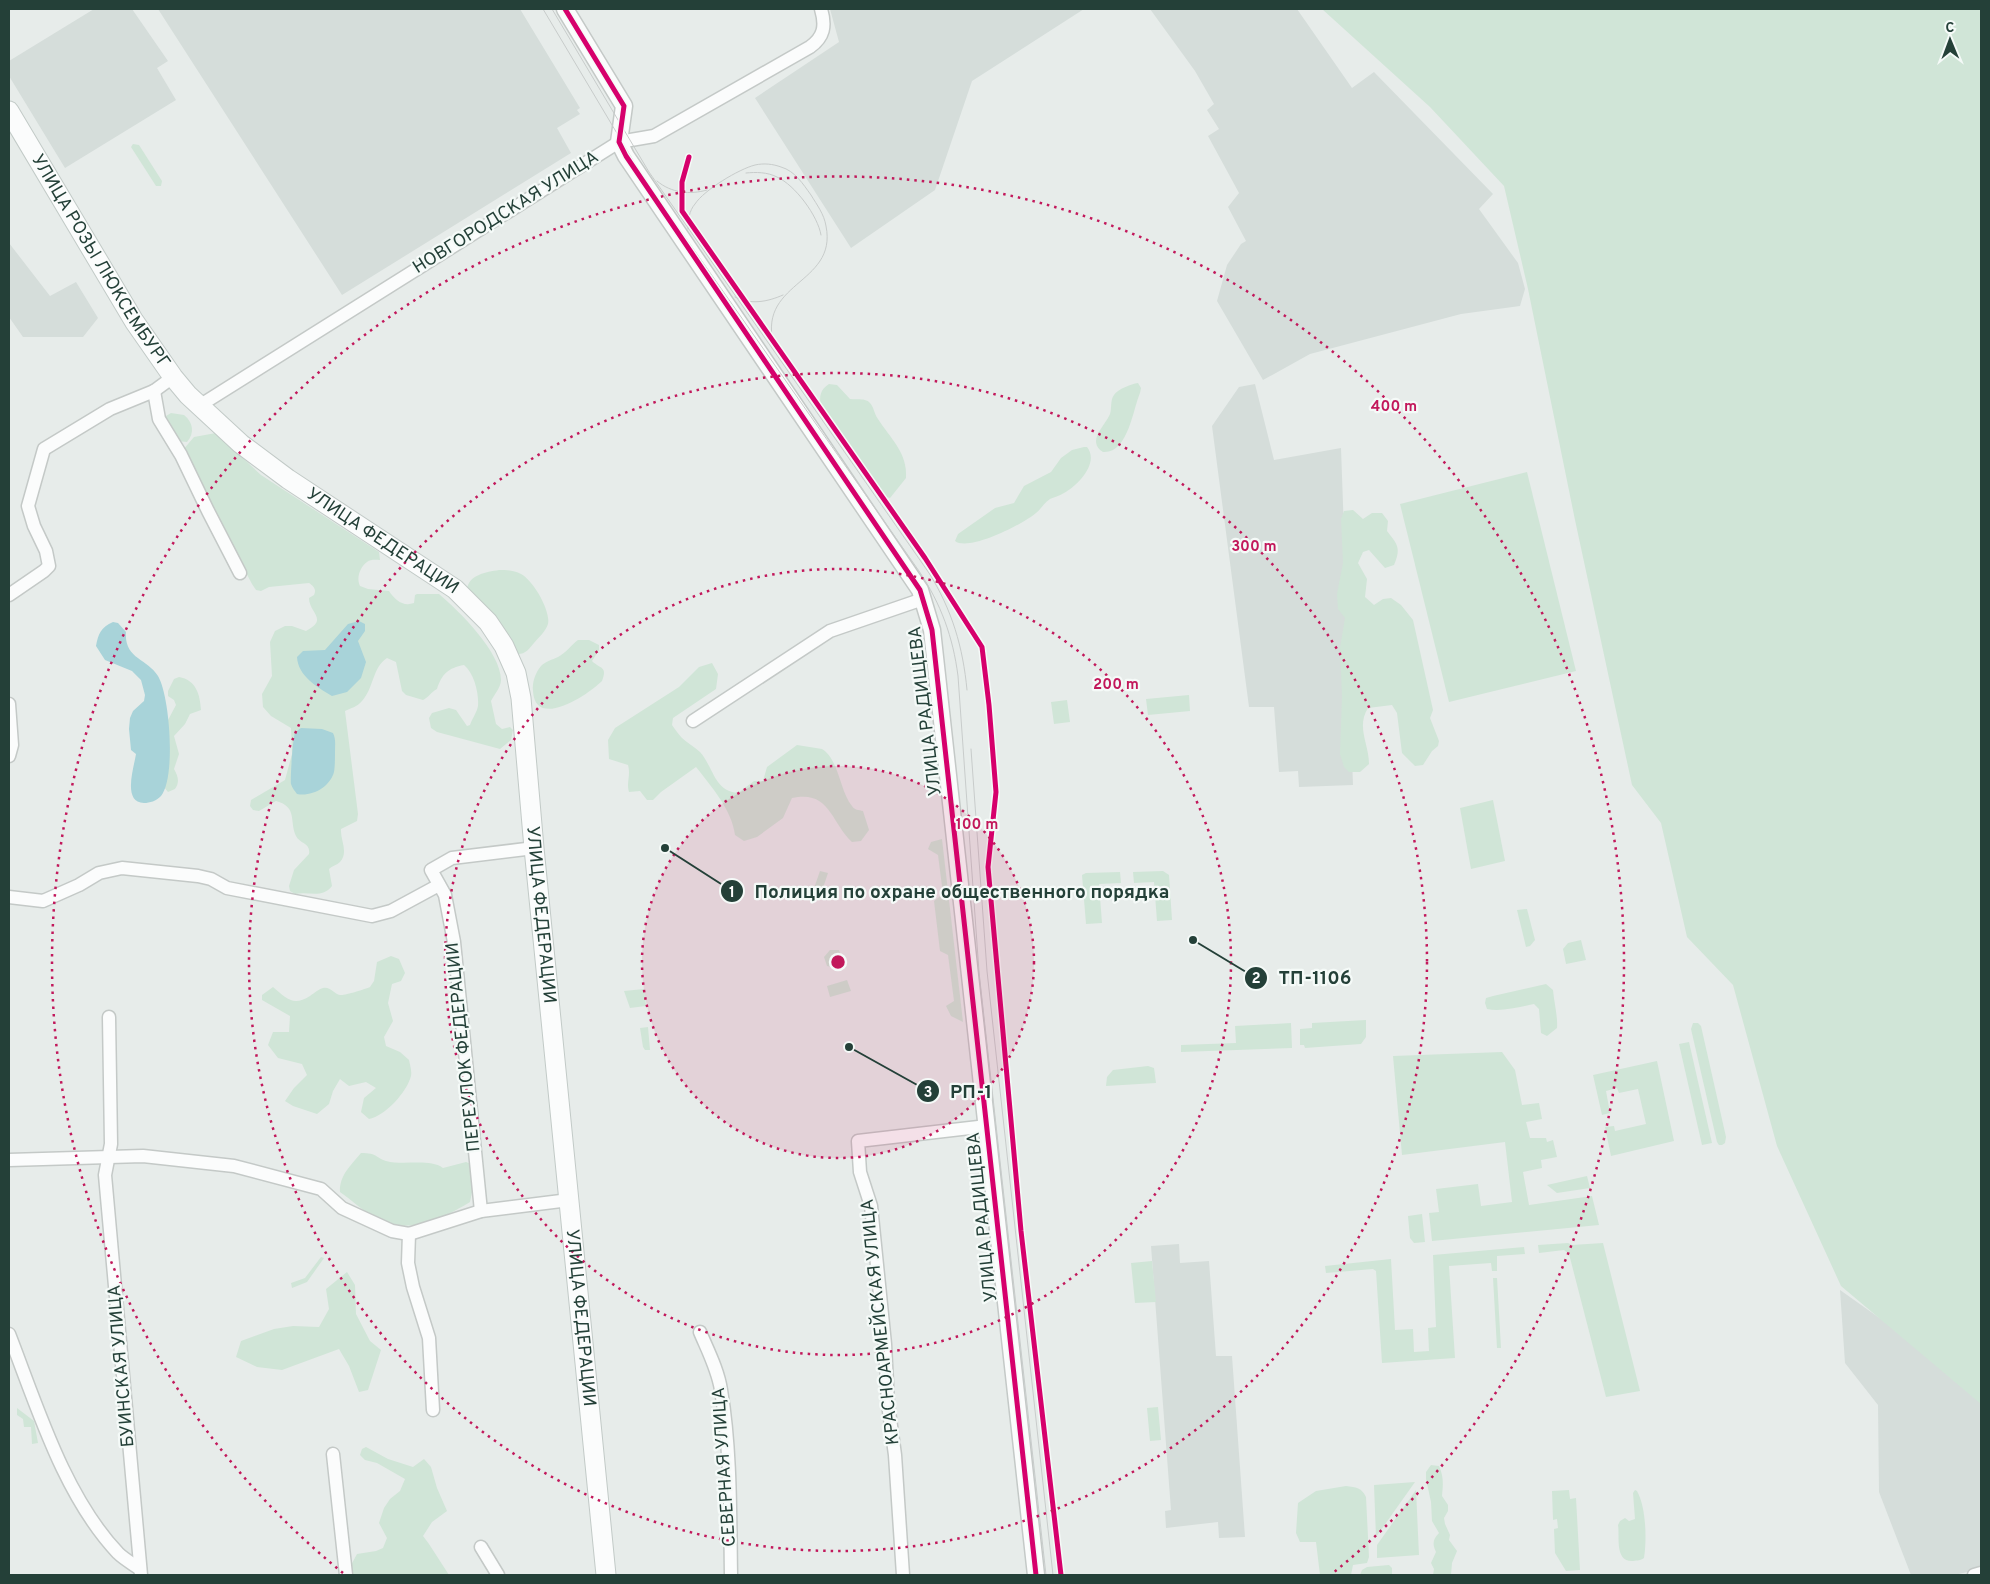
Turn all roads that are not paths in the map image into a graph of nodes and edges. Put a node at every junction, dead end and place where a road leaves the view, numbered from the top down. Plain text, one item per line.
1 (565, 9) edge
2 (821, 9) edge
3 (9, 111) edge
4 (619, 142) junction
5 (173, 377) junction
6 (154, 391) junction
7 (199, 406) junction
8 (240, 573) dead end
9 (9, 595) edge
10 (923, 599) junction
11 (9, 704) edge
12 (693, 720) dead end
13 (9, 756) edge
14 (534, 848) junction
15 (439, 885) junction
16 (9, 897) edge
17 (109, 1017) dead end
18 (987, 1126) junction
19 (108, 1156) junction
20 (9, 1160) edge
21 (569, 1200) junction
22 (481, 1210) junction
23 (409, 1234) junction
24 (700, 1332) dead end
25 (9, 1334) edge
26 (433, 1410) dead end
27 (333, 1454) dead end
28 (480, 1548) dead end
29 (141, 1572) edge
30 (1981, 1573) edge
31 (346, 1575) edge
32 (498, 1575) edge
33 (606, 1575) edge
34 (731, 1575) edge
35 (903, 1575) edge
36 (1036, 1575) edge
37 (1974, 1575) edge

1 - 4 street
2 - 4 street, НОВГОРОДСКАЯ УЛИЦА
3 - 5 main road, УЛИЦА РОЗЫ ЛЮКСЕМБУРГ
4 - 7 street, НОВГОРОДСКАЯ УЛИЦА
4 - 10 street, УЛИЦА РАДИЩЕВА
5 - 6 street
5 - 7 main road, УЛИЦА РОЗЫ ЛЮКСЕМБУРГ
6 - 8 street
6 - 9 street
7 - 14 main road, УЛИЦА ФЕДЕРАЦИИ
10 - 12 street
10 - 18 street, УЛИЦА РАДИЩЕВА
11 - 13 street
14 - 15 street, ПЕРЕУЛОК ФЕДЕРАЦИИ
14 - 21 main road, УЛИЦА ФЕДЕРАЦИИ
15 - 16 street
15 - 22 street, ПЕРЕУЛОК ФЕДЕРАЦИИ
17 - 19 street, БУИНСКАЯ УЛИЦА
18 - 35 street, КРАСНОАРМЕЙСКАЯ УЛИЦА
18 - 36 street, УЛИЦА РАДИЩЕВА
19 - 20 street
19 - 23 street
19 - 29 street, БУИНСКАЯ УЛИЦА
21 - 22 street
21 - 33 main road, УЛИЦА ФЕДЕРАЦИИ
22 - 23 street
23 - 26 street
24 - 34 street, СЕВЕРНАЯ УЛИЦА
25 - 29 street
27 - 31 street
28 - 32 street
30 - 37 street

